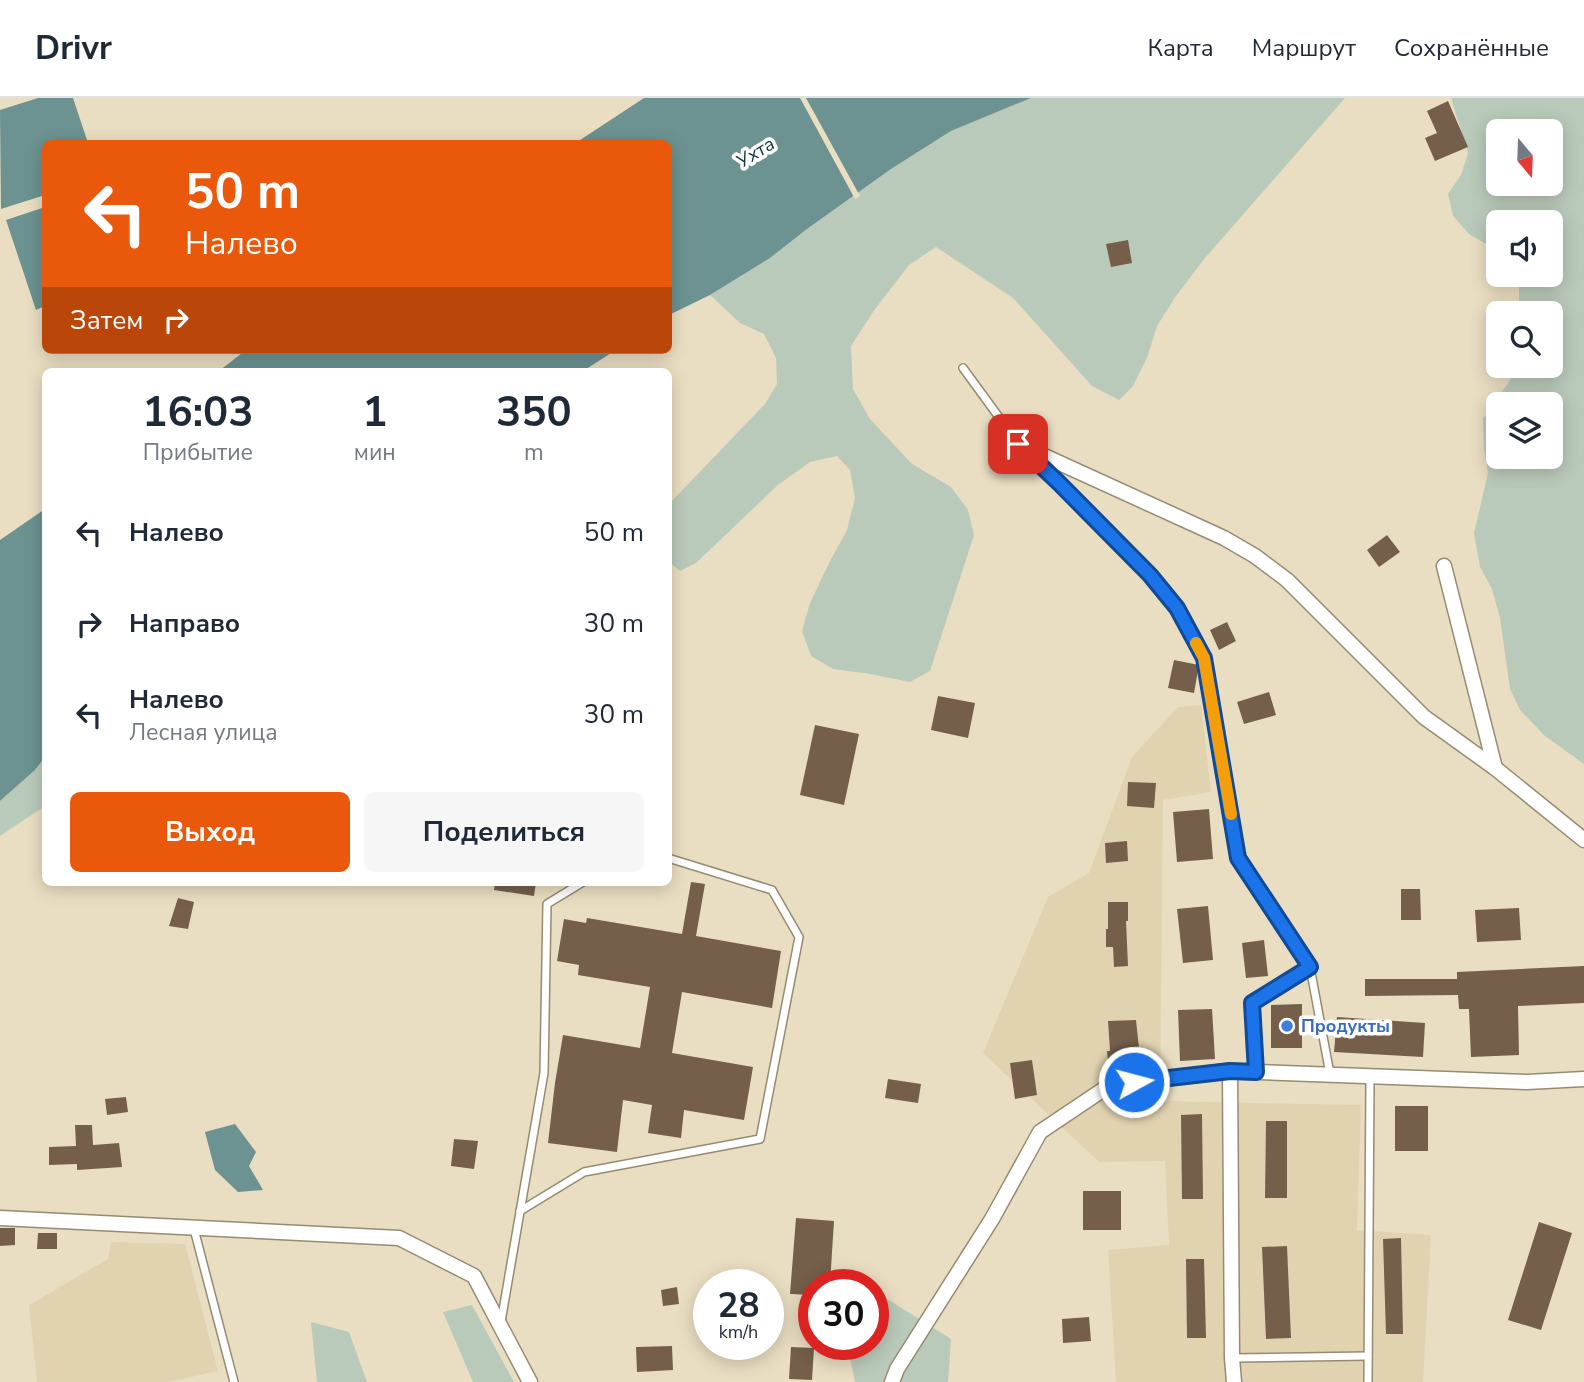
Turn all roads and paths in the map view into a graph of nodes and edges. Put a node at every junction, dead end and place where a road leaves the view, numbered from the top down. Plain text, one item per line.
1 (963, 368) dead end
2 (1018, 444) junction
3 (1444, 566) dead end
4 (1495, 768) junction
5 (1584, 840) edge
6 (672, 859) edge
7 (576, 886) edge
8 (1310, 967) junction
9 (1230, 1071) junction
10 (1256, 1072) junction
11 (1330, 1074) junction
12 (1370, 1076) junction
13 (1584, 1079) edge
14 (520, 1211) junction
15 (0, 1219) edge
16 (194, 1228) junction
17 (501, 1326) junction
18 (1368, 1356) junction
19 (1232, 1358) junction
20 (234, 1382) edge
21 (530, 1382) edge
22 (892, 1382) edge
23 (1234, 1382) edge
24 (1368, 1382) edge

1 - 2 lane
2 - 4 street
2 - 8 lane
3 - 4 street
4 - 5 street
6 - 14 lane
7 - 14 lane
8 - 10 lane
8 - 11 lane
9 - 10 street
9 - 19 street
9 - 22 street
10 - 11 street
11 - 12 street
12 - 13 street
12 - 18 lane
14 - 17 lane
15 - 16 street
16 - 17 street
16 - 20 lane
17 - 21 street
18 - 19 lane
18 - 24 lane
19 - 23 street

